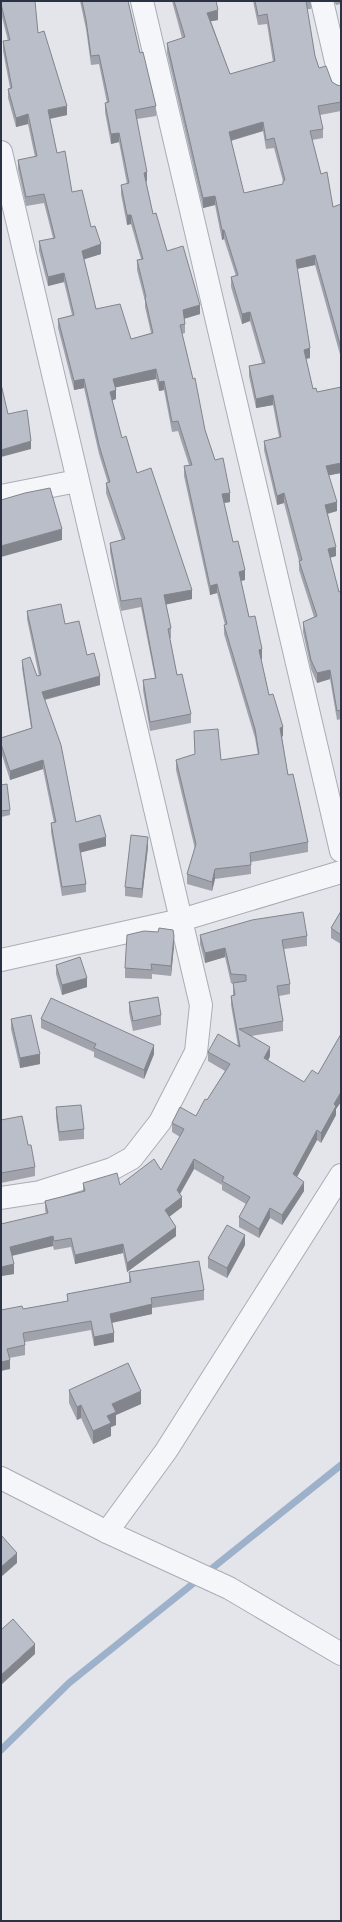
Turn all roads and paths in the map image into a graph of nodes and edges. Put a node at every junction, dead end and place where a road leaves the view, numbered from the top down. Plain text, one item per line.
1 (142, 1) edge
2 (322, 1) edge
3 (341, 83) edge
4 (1, 152) edge
5 (77, 481) junction
6 (1, 496) edge
7 (341, 851) edge
8 (341, 872) edge
9 (181, 920) junction
10 (1, 960) edge
11 (341, 1175) edge
12 (1, 1198) edge
13 (1, 1478) edge
14 (107, 1532) junction
15 (339, 1649) edge

1 - 7 street
2 - 3 street
4 - 5 street
5 - 6 street
5 - 9 street
8 - 9 street
9 - 10 street
9 - 12 street
11 - 14 street
13 - 14 street
14 - 15 street

